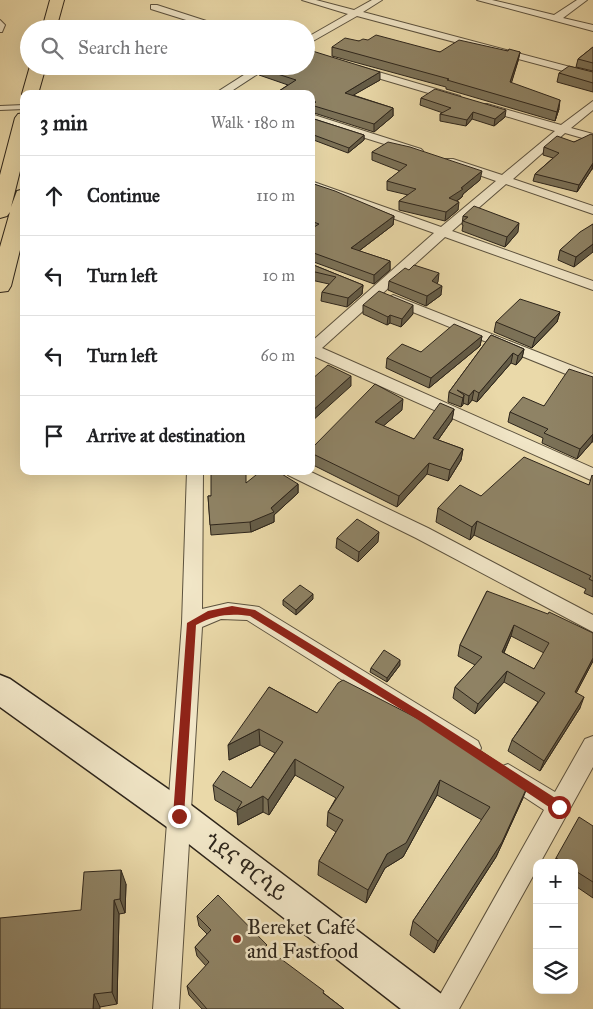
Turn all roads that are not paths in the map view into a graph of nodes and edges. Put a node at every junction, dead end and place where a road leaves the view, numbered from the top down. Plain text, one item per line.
1 (57, 0) edge
2 (306, 0) edge
3 (378, 0) edge
4 (481, 0) edge
5 (583, 0) edge
6 (154, 7) dead end
7 (355, 14) junction
8 (555, 18) junction
9 (51, 20) edge
10 (197, 20) edge
11 (0, 21) edge
12 (593, 28) edge
13 (0, 31) edge
14 (315, 37) edge
15 (351, 66) edge
16 (35, 75) edge
17 (250, 75) edge
18 (593, 76) edge
19 (31, 90) edge
20 (225, 90) edge
21 (593, 104) edge
22 (20, 107) edge
23 (0, 108) edge
24 (315, 118) edge
25 (564, 129) junction
26 (20, 134) edge
27 (593, 138) edge
28 (507, 179) junction
29 (315, 186) edge
30 (593, 210) edge
31 (0, 212) edge
32 (20, 224) edge
33 (443, 232) junction
34 (17, 245) edge
35 (357, 285) edge
36 (0, 286) edge
37 (593, 286) edge
38 (376, 292) junction
39 (315, 347) edge
40 (315, 351) edge
41 (593, 380) edge
42 (195, 475) edge
43 (302, 475) edge
44 (593, 476) edge
45 (192, 623) junction
46 (593, 624) edge
47 (2, 693) edge
48 (593, 746) edge
49 (559, 807) junction
50 (179, 816) junction
51 (166, 1009) edge
52 (431, 1009) edge
53 (445, 1009) edge

1 - 9 main road
2 - 7 street
3 - 7 street
4 - 8 street
5 - 8 street
6 - 10 street
7 - 14 street
7 - 18 street
8 - 12 street
11 - 13 lane
15 - 25 street
16 - 19 main road
17 - 20 street
21 - 25 street
22 - 23 lane
24 - 28 street
25 - 27 street
25 - 28 street
26 - 31 main road
28 - 30 street
28 - 33 street
29 - 33 street
32 - 34 main road
33 - 37 street
33 - 38 street
34 - 36 main road
35 - 38 street
38 - 39 street
38 - 41 street
40 - 44 street
42 - 45 street
43 - 46 street
45 - 49 street
45 - 50 street
47 - 50 main road, ጎደና ዋርሳይ
48 - 49 street
49 - 53 street
50 - 51 street
50 - 52 main road, ጎደና ዋርሳይ

